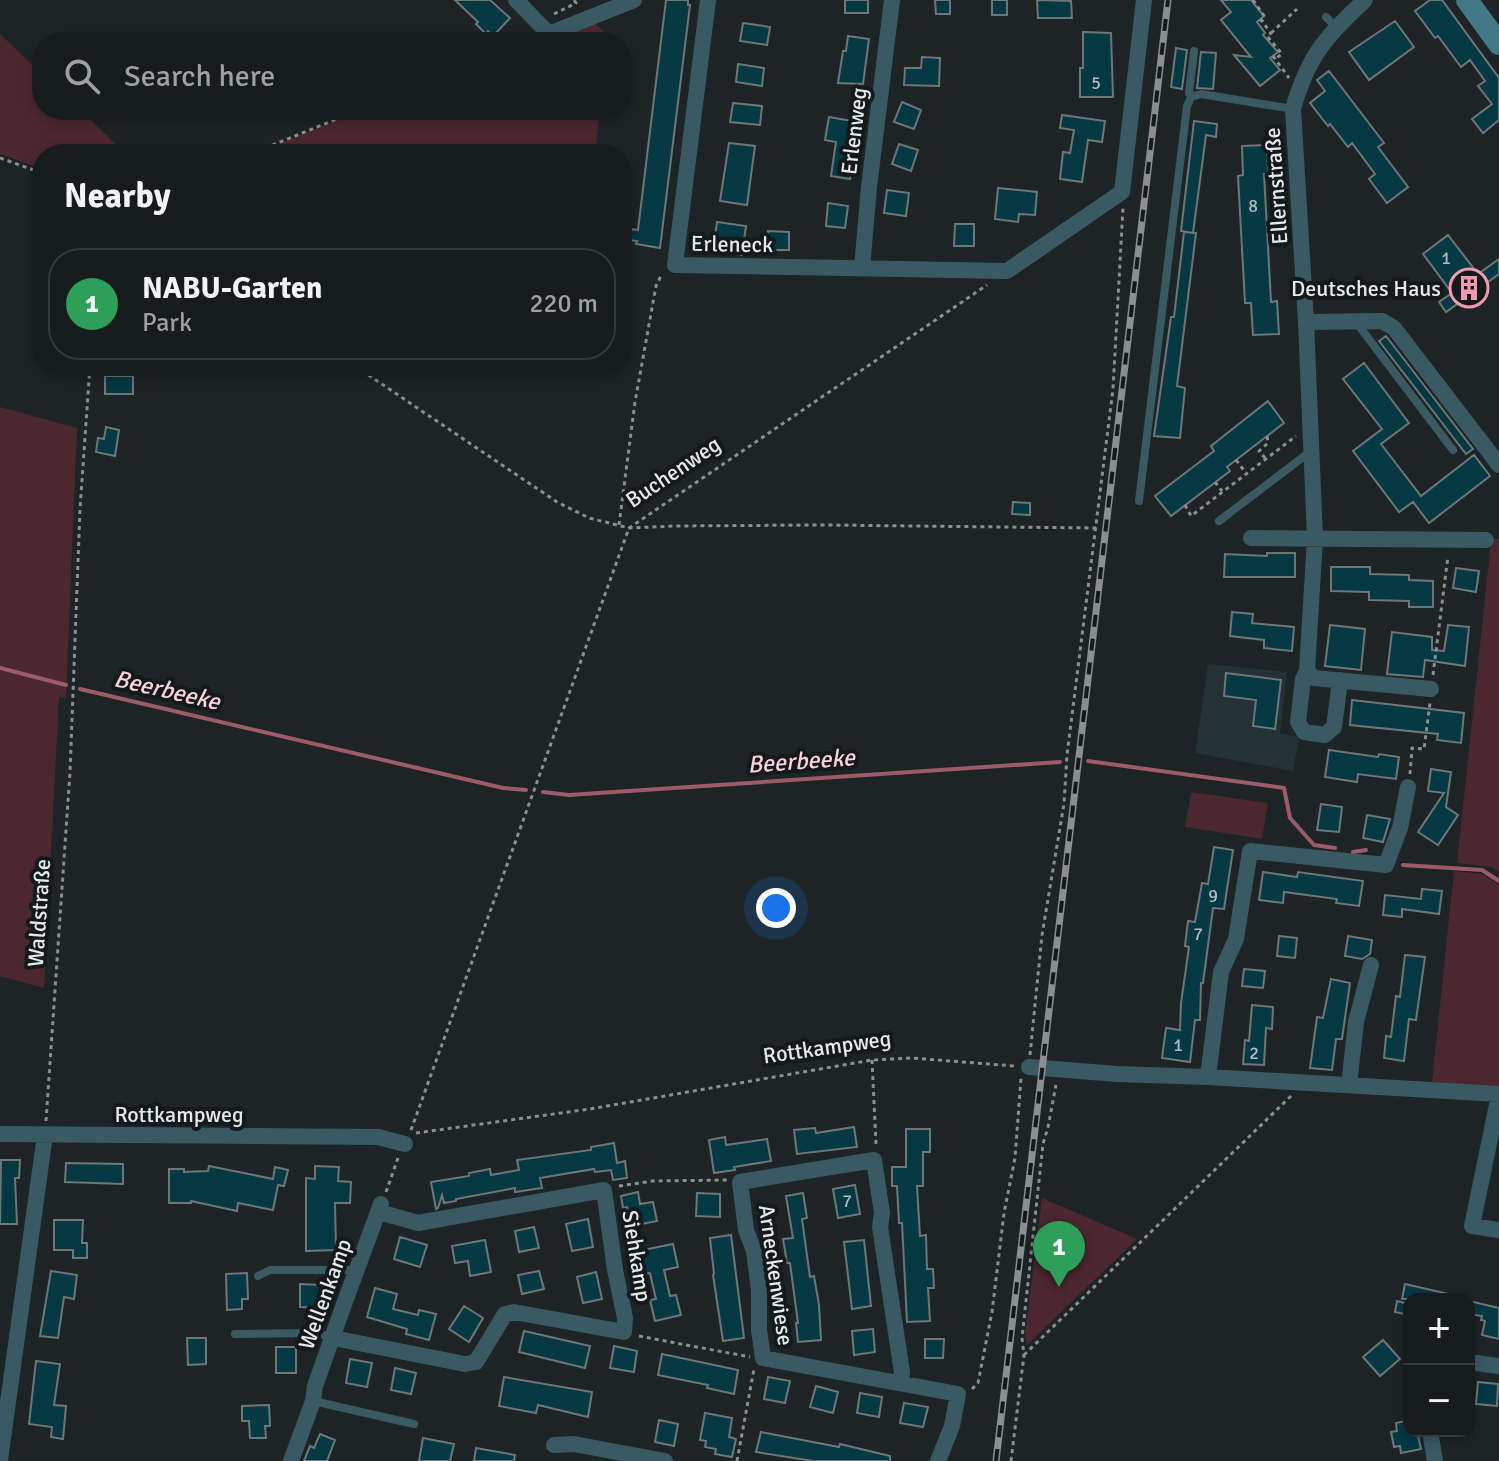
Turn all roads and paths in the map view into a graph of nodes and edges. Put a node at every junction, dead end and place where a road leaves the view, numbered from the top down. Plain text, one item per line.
1 (516, 0) edge
2 (574, 0) edge
3 (634, 0) edge
4 (708, 0) edge
5 (892, 0) edge
6 (1144, 0) edge
7 (1253, 0) edge
8 (1365, 0) edge
9 (1467, 0) edge
10 (1297, 9) dead end
11 (544, 28) junction
12 (1271, 33) junction
13 (1499, 44) edge
14 (1194, 51) dead end
15 (1298, 90) junction
16 (1191, 97) junction
17 (1293, 109) junction
18 (334, 120) edge
19 (275, 144) edge
20 (0, 158) edge
21 (32, 169) edge
22 (1122, 192) junction
23 (675, 265) junction
24 (862, 268) junction
25 (1007, 271) junction
26 (1355, 321) junction
27 (1306, 322) junction
28 (89, 376) edge
29 (370, 376) edge
30 (1310, 425) junction
31 (1267, 436) dead end
32 (1453, 450) dead end
33 (1311, 451) junction
34 (1266, 459) junction
35 (1236, 460) dead end
36 (1499, 465) edge
37 (1246, 473) junction
38 (1215, 482) dead end
39 (1222, 491) junction
40 (1139, 501) dead end
41 (1185, 505) dead end
42 (1219, 521) dead end
43 (619, 525) junction
44 (629, 528) junction
45 (1096, 528) junction
46 (1251, 538) dead end
47 (1315, 538) junction
48 (1450, 540) junction
49 (1486, 540) dead end
50 (1307, 671) junction
51 (1340, 680) junction
52 (1431, 689) junction
53 (1408, 787) joint
54 (1371, 965) dead end
55 (872, 1060) junction
56 (1025, 1066) junction
57 (1208, 1077) junction
58 (1057, 1079) dead end
59 (1305, 1082) junction
60 (1349, 1085) junction
61 (1499, 1094) edge
62 (0, 1134) edge
63 (45, 1135) junction
64 (407, 1139) junction
65 (874, 1160) junction
66 (740, 1182) junction
67 (604, 1190) junction
68 (380, 1208) junction
69 (1499, 1230) edge
70 (357, 1270) junction
71 (258, 1276) dead end
72 (624, 1332) junction
73 (235, 1334) dead end
74 (333, 1338) junction
75 (1024, 1355) junction
76 (763, 1358) junction
77 (1475, 1363) edge
78 (1499, 1366) edge
79 (901, 1383) junction
80 (313, 1401) junction
81 (956, 1407) junction
82 (414, 1424) dead end
83 (1431, 1437) edge
84 (554, 1445) dead end
85 (0, 1460) edge
86 (291, 1461) edge
87 (665, 1461) edge
88 (737, 1461) edge
89 (938, 1461) edge
90 (1011, 1461) edge
91 (1435, 1461) edge

1 - 11 street
2 - 11 path
3 - 11 street
4 - 23 street, Erleneck
5 - 24 street, Erlenweg
6 - 22 street
7 - 12 path
8 - 15 street, Ellernstraße
9 - 13 main road
10 - 12 path
12 - 15 path
14 - 16 lane
15 - 17 street, Ellernstraße
16 - 17 lane
16 - 40 lane
17 - 27 street, Ellernstraße
18 - 19 path
20 - 21 path
22 - 25 street
22 - 45 path
23 - 24 street, Erleneck
23 - 43 path
24 - 25 street, Erleneck
25 - 44 path, Buchenweg
26 - 27 street
26 - 32 lane
26 - 36 street
27 - 30 street, Ellernstraße
28 - 63 path, Waldstraße
29 - 43 path
30 - 33 street, Ellernstraße
30 - 34 path
31 - 34 path
33 - 42 lane
33 - 47 street, Ellernstraße
34 - 37 path
35 - 37 path
37 - 39 path
38 - 39 path
39 - 41 path
43 - 44 path
44 - 45 path
44 - 64 path, Buchenweg
45 - 56 path
46 - 47 street
47 - 48 street
47 - 50 street, Ellernstraße
48 - 49 street
48 - 52 path
50 - 51 street
50 - 51 street, Ellernstraße
51 - 52 street
52 - 53 path
53 - 57 street
54 - 60 street
55 - 56 path, Rottkampweg
55 - 64 path, Rottkampweg
55 - 65 path
56 - 57 street
56 - 81 path
57 - 59 street
58 - 75 path
59 - 60 street
59 - 75 path
60 - 61 street
61 - 69 street
62 - 63 street, Rottkampweg
63 - 64 street, Rottkampweg
63 - 85 street
64 - 68 path
65 - 66 street, Arneckenwiese
65 - 79 street
66 - 67 path
66 - 76 street, Arneckenwiese
67 - 68 street, Siehkamp
67 - 72 street, Siehkamp
68 - 70 street, Wellenkamp
70 - 71 lane
70 - 74 street, Wellenkamp
72 - 74 street, Siehkamp
72 - 76 path
73 - 74 lane
74 - 80 street, Wellenkamp
75 - 90 path
76 - 79 street, Arneckenwiese
76 - 88 path
77 - 78 street
79 - 81 street, Arneckenwiese
80 - 82 lane
80 - 86 street, Wellenkamp
81 - 89 street
83 - 91 street
84 - 87 street

